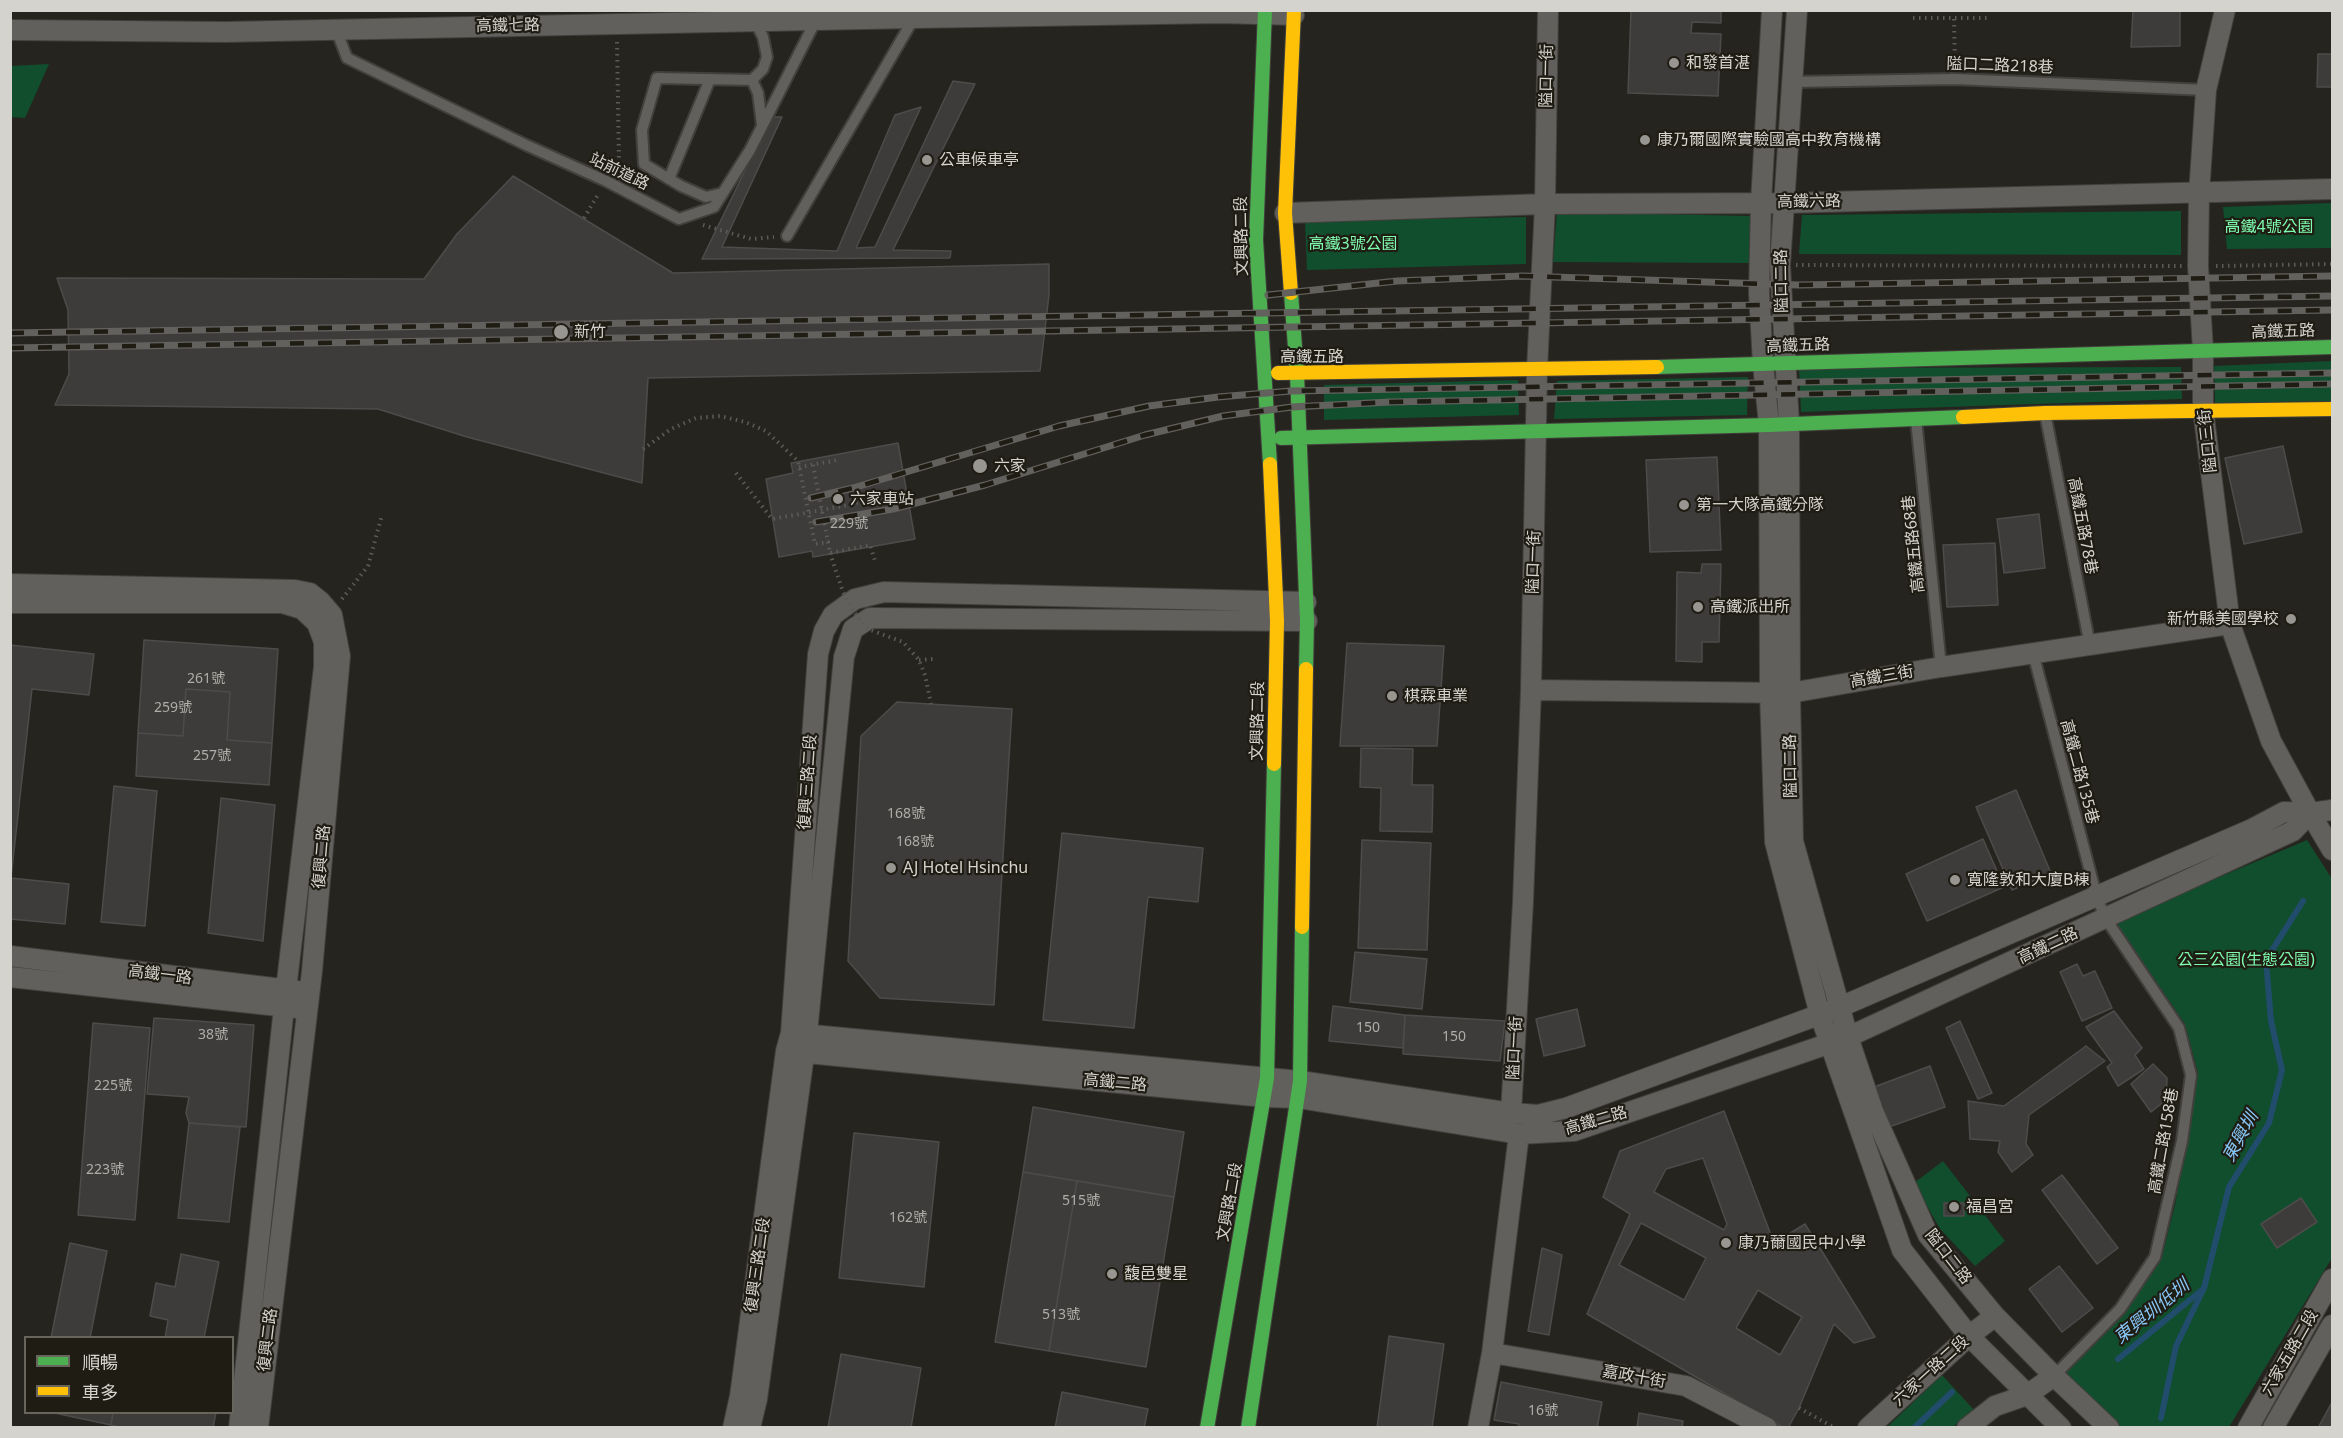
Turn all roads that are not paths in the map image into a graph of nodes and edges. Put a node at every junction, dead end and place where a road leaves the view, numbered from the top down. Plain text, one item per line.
1 (1548, 10) edge
2 (1772, 10) edge
3 (1797, 10) edge
4 (2224, 10) edge
5 (1265, 12) edge
6 (1294, 13) edge
7 (914, 18) junction
8 (816, 20) junction
9 (755, 21) junction
10 (336, 29) junction
11 (10, 30) edge
12 (710, 79) junction
13 (752, 80) junction
14 (1792, 82) junction
15 (2206, 90) junction
16 (762, 125) junction
17 (669, 179) junction
18 (2332, 189) edge
19 (723, 193) junction
20 (2199, 194) junction
21 (1761, 202) junction
22 (1784, 203) junction
23 (1545, 204) junction
24 (1285, 213) junction
25 (787, 236) road end
26 (1760, 265) junction
27 (1780, 265) junction
28 (2332, 347) edge
29 (2203, 351) junction
30 (1785, 363) junction
31 (1763, 364) junction
32 (1537, 370) junction
33 (1264, 373) junction
34 (1298, 374) junction
35 (2203, 409) junction
36 (2332, 409) edge
37 (2045, 413) junction
38 (1916, 419) junction
39 (1789, 424) junction
40 (1769, 425) junction
41 (1538, 430) junction
42 (1300, 437) junction
43 (1267, 439) junction
44 (10, 584) edge
45 (1275, 601) junction
46 (10, 603) edge
47 (1307, 611) junction
48 (1277, 621) junction
49 (2230, 624) junction
50 (2090, 646) junction
51 (2033, 653) junction
52 (1941, 667) junction
53 (1531, 690) junction
54 (1770, 693) junction
55 (1790, 693) junction
56 (2332, 810) edge
57 (2310, 813) junction
58 (2332, 850) edge
59 (2097, 898) junction
60 (2106, 919) junction
61 (10, 956) edge
62 (10, 977) edge
63 (285, 999) junction
64 (309, 1000) junction
65 (1840, 1007) junction
66 (1820, 1015) junction
67 (1848, 1037) junction
68 (797, 1043) junction
69 (1830, 1044) junction
70 (1266, 1087) junction
71 (1299, 1089) junction
72 (1511, 1113) junction
73 (1519, 1134) junction
74 (2332, 1279) edge
75 (1995, 1316) junction
76 (2332, 1325) edge
77 (1969, 1336) junction
78 (1492, 1353) junction
79 (2054, 1376) junction
80 (2027, 1395) junction
81 (239, 1428) edge
82 (258, 1428) edge
83 (733, 1428) edge
84 (750, 1428) edge
85 (1207, 1428) edge
86 (1248, 1428) edge
87 (1478, 1428) edge
88 (1767, 1428) edge
89 (1869, 1428) edge
90 (1967, 1428) edge
91 (2061, 1428) edge
92 (2109, 1428) edge
93 (2248, 1428) edge
94 (2273, 1428) edge

1 - 23 street, 隘口一街
2 - 21 street, 隘口二路
3 - 14 street, 隘口二路
4 - 15 street, 隘口三街
5 - 6 street, 高鐵七路
5 - 7 street, 高鐵七路
5 - 33 street, 文興路二段
6 - 24 street
7 - 8 street, 高鐵七路
7 - 25 lane
8 - 9 street, 高鐵七路
8 - 16 lane
9 - 10 street, 高鐵七路
9 - 13 lane
10 - 11 street, 高鐵七路
10 - 19 lane, 站前道路
12 - 13 lane
12 - 17 lane
12 - 17 lane
13 - 16 lane
14 - 15 lane, 隘口二路218巷
14 - 22 street, 隘口二路
15 - 20 street, 隘口三街
16 - 19 lane
17 - 19 lane
18 - 20 street, 高鐵六路
20 - 22 street, 高鐵六路
20 - 29 street, 隘口三街
21 - 22 street, 高鐵六路
21 - 23 street, 高鐵六路
21 - 26 street, 隘口二路
22 - 27 street, 隘口二路
23 - 24 street, 高鐵六路
23 - 32 street, 隘口一街
24 - 34 street
26 - 27 street
26 - 31 street, 隘口二路
27 - 30 street, 隘口二路
28 - 29 street, 高鐵五路
29 - 30 street, 高鐵五路
29 - 35 street, 隘口三街
30 - 31 street, 高鐵五路
30 - 39 street, 隘口二路
31 - 32 street, 高鐵五路
31 - 40 street, 隘口二路
32 - 34 street, 高鐵五路
32 - 41 street, 隘口一街
33 - 34 street, 高鐵五路
33 - 43 street, 文興路二段
34 - 42 street
35 - 36 street
35 - 37 street
35 - 49 street, 隘口三街
37 - 38 street
37 - 50 lane, 高鐵五路78巷
38 - 39 street
38 - 52 lane, 高鐵五路68巷
39 - 40 street
39 - 55 street, 隘口二路
40 - 41 street
40 - 54 street, 隘口二路
41 - 42 street
41 - 53 street, 隘口一街
42 - 43 street
42 - 47 street
43 - 45 street, 文興路二段
44 - 64 street, 復興二路
45 - 47 street, 復興三路二段
45 - 48 street, 文興路二段
45 - 68 street, 復興三路二段
46 - 63 street, 復興二路
47 - 48 street, 復興三路二段
47 - 71 street
48 - 68 street, 復興三路二段
48 - 70 street, 文興路二段
49 - 50 street, 高鐵三街
49 - 57 street, 隘口三街
50 - 51 street, 高鐵三街
51 - 52 street, 高鐵三街
51 - 59 lane, 高鐵二路135巷
52 - 55 street, 高鐵三街
53 - 54 street, 高鐵三街
53 - 72 street, 隘口一街
54 - 55 street, 高鐵三街
54 - 66 street, 隘口二路
55 - 65 street, 隘口二路
56 - 57 street, 高鐵二路
57 - 58 street, 隘口三街
57 - 59 street, 高鐵二路
57 - 60 street, 高鐵二路
59 - 60 lane, 高鐵二路158巷
59 - 65 street, 高鐵二路
60 - 67 street, 高鐵二路
60 - 79 lane, 高鐵二路158巷
61 - 63 street, 高鐵一路
62 - 63 street, 高鐵一路
63 - 64 street, 高鐵一路
63 - 81 street, 復興二路
64 - 82 street, 復興二路
65 - 66 street, 高鐵二路
65 - 67 street, 隘口二路
66 - 69 street, 隘口二路
66 - 72 street, 高鐵二路
67 - 69 street, 高鐵二路
67 - 75 street, 隘口二路
68 - 70 street, 高鐵二路
68 - 83 street, 復興三路二段
68 - 84 street, 復興三路二段
69 - 73 street, 高鐵二路
69 - 77 street, 隘口二路
70 - 71 street, 高鐵二路
70 - 85 street, 文興路二段
71 - 72 street, 高鐵二路
71 - 73 street, 高鐵二路
71 - 86 street
73 - 78 street
74 - 93 street, 六家五路二段
75 - 77 street, 六家一路二段
75 - 79 street, 隘口二路
76 - 94 street, 六家五路二段
77 - 80 street, 隘口二路
77 - 89 street, 六家一路二段
78 - 87 street
78 - 88 street, 嘉政十街
79 - 80 street
79 - 92 street, 隘口二路
80 - 90 street
80 - 91 street, 隘口二路

